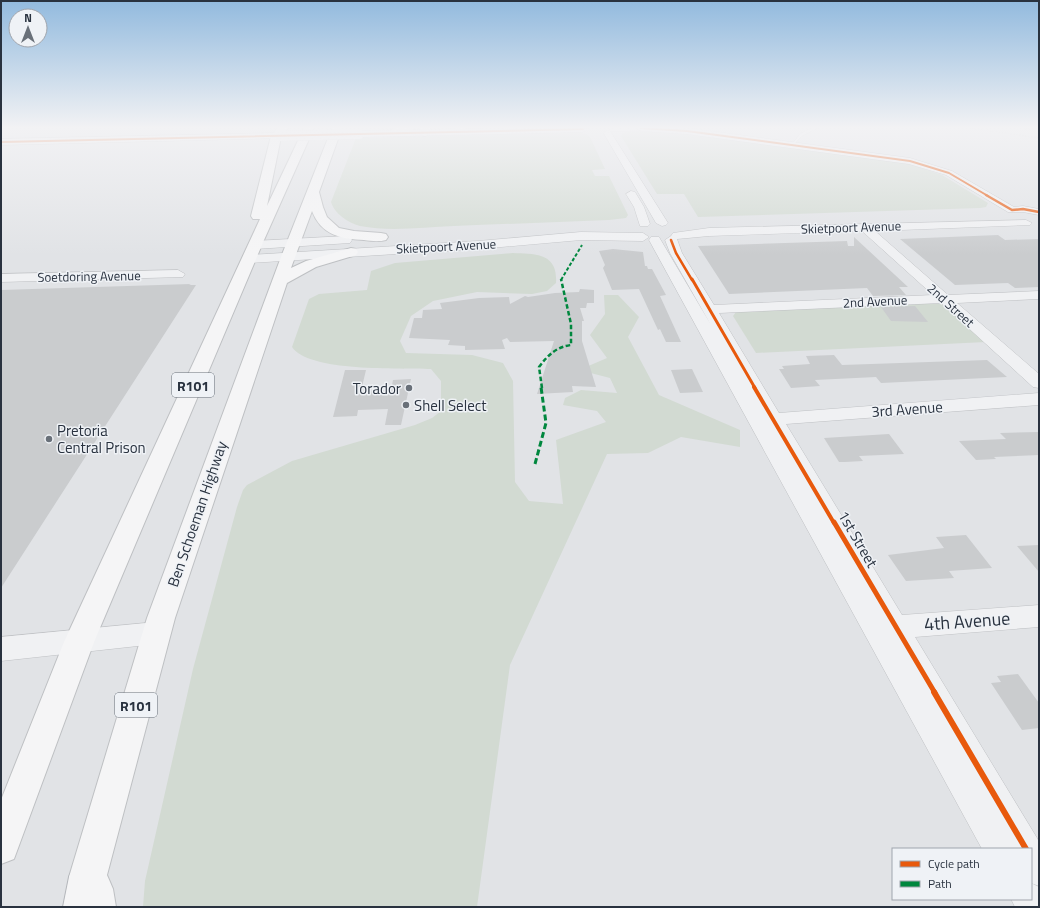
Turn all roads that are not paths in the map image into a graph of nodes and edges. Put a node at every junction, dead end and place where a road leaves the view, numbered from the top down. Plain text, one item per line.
1 (270, 170) edge
2 (290, 170) edge
3 (320, 170) edge
4 (625, 170) edge
5 (940, 170) edge
6 (956, 170) edge
7 (625, 183) dead end
8 (312, 192) junction
9 (1033, 211) edge
10 (1011, 212) junction
11 (1034, 225) edge
12 (864, 227) junction
13 (658, 231) junction
14 (466, 234) dead end
15 (381, 237) junction
16 (396, 237) dead end
17 (254, 248) junction
18 (291, 250) junction
19 (351, 252) junction
20 (178, 274) dead end
21 (1, 278) edge
22 (281, 280) junction
23 (1039, 295) edge
24 (944, 298) junction
25 (711, 309) junction
26 (1039, 383) edge
27 (1039, 399) edge
28 (775, 419) junction
29 (1039, 616) edge
30 (896, 627) junction
31 (156, 633) junction
32 (79, 642) junction
33 (1, 648) edge
34 (1, 846) edge
35 (998, 848) edge
36 (1025, 848) edge
37 (1032, 859) edge
38 (1039, 870) edge
39 (89, 897) edge

1 - 17 main road
2 - 17 main road, R101
3 - 8 main road, Ben Schoeman Highway / R101
4 - 13 street, 1st Street
5 - 10 street
6 - 9 street
7 - 13 street, 1st Street
8 - 15 main road
8 - 18 main road, Ben Schoeman Highway / R101
9 - 10 street, Skietpoort Avenue
10 - 11 street
10 - 13 street, Skietpoort Avenue
11 - 12 street, Skietpoort Avenue
12 - 13 street, Skietpoort Avenue
12 - 24 street, 2nd Street
13 - 14 street, Skietpoort Avenue
13 - 19 street, Skietpoort Avenue
13 - 25 street, 1st Street
13 - 35 street, 1st Street
15 - 16 street, Skietpoort Avenue
15 - 18 street, Skietpoort Avenue
17 - 18 street, Skietpoort Avenue
17 - 32 main road, R101
18 - 19 street, Skietpoort Avenue
18 - 22 main road, Ben Schoeman Highway / R101
19 - 22 main road
20 - 21 street, Soetdoring Avenue
22 - 31 main road, Ben Schoeman Highway / R101
23 - 24 street, 2nd Avenue
24 - 25 street, 2nd Avenue
24 - 26 street, 2nd Street
25 - 28 street, 1st Street
27 - 28 street, 3rd Avenue
28 - 30 street, 1st Street
29 - 30 street, 4th Avenue
30 - 36 street, 1st Street
31 - 32 street
31 - 39 main road, Ben Schoeman Highway / R101
32 - 33 street
32 - 34 main road, R101
37 - 38 street

